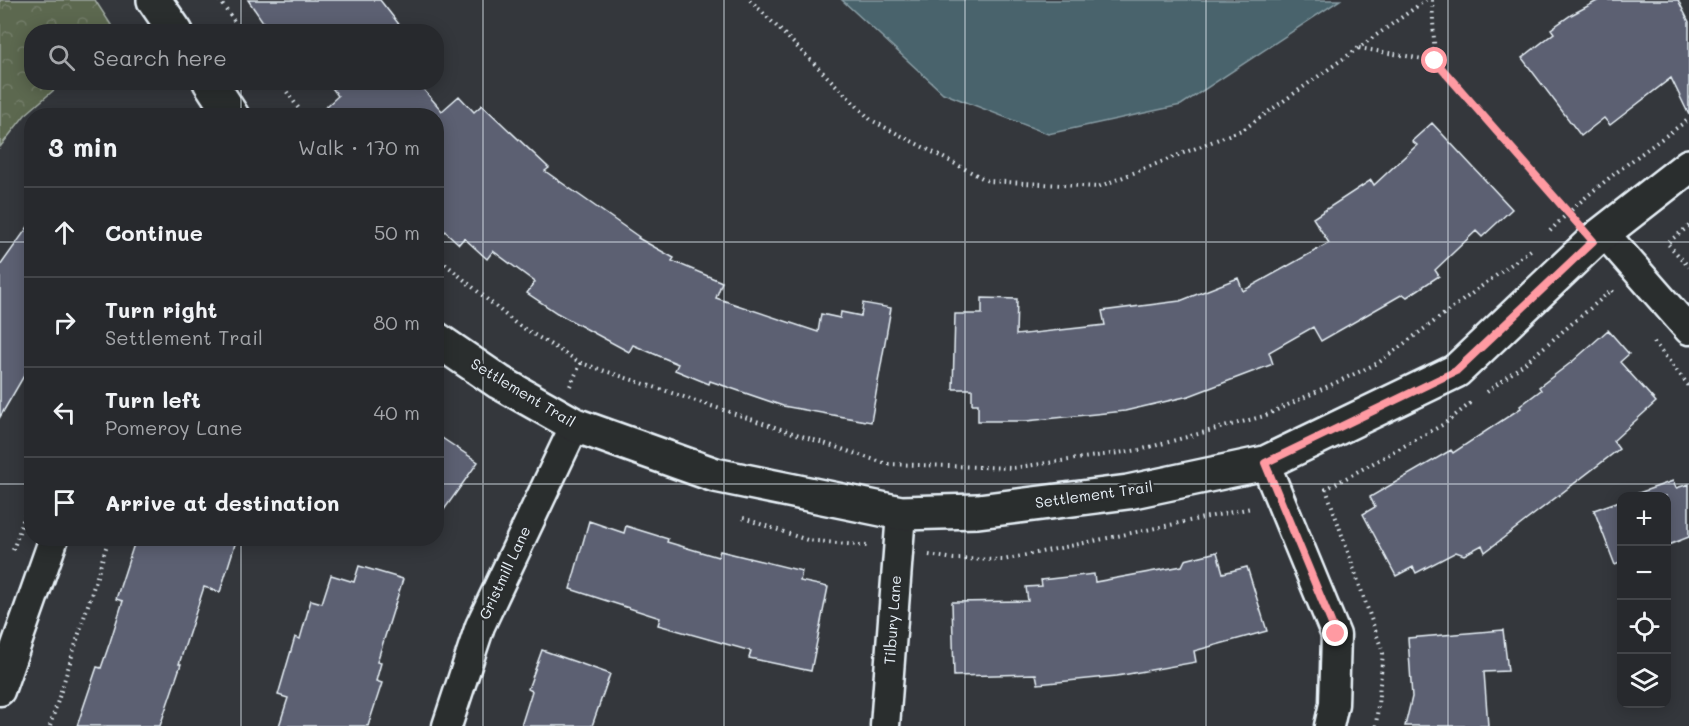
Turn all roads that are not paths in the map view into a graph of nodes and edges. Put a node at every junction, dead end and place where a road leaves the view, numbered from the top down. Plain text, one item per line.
1 (154, 0) edge
2 (170, 24) edge
3 (215, 90) edge
4 (227, 108) edge
5 (1689, 166) edge
6 (1599, 237) junction
7 (1689, 330) edge
8 (444, 344) edge
9 (575, 425) junction
10 (1265, 463) junction
11 (901, 513) junction
12 (51, 546) edge
13 (0, 691) edge
14 (447, 726) edge
15 (885, 726) edge
16 (1329, 726) edge

1 - 2 street
3 - 4 street
5 - 6 street, Settlement Trail
6 - 7 street
6 - 10 street, Settlement Trail
8 - 9 street, Settlement Trail
9 - 11 street, Settlement Trail
9 - 14 street, Gristmill Lane
10 - 11 street, Settlement Trail
10 - 16 street
11 - 15 street, Tilbury Lane
12 - 13 street

